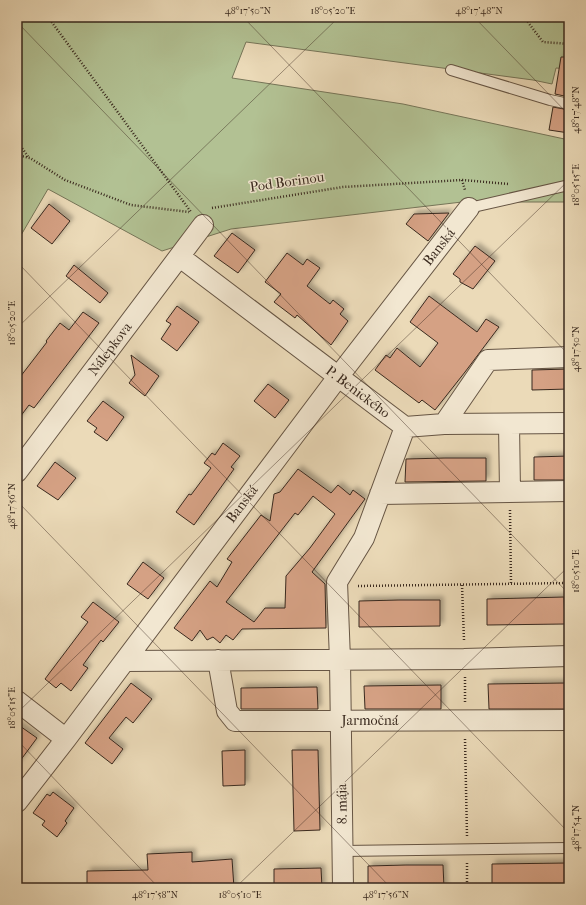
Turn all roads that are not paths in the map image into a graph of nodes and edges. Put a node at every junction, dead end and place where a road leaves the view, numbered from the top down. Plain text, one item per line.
1 (451, 70) dead end
2 (569, 104) edge
3 (569, 185) edge
4 (469, 208) joint
5 (199, 214) road end
6 (180, 257) junction
7 (569, 357) edge
8 (338, 377) junction
9 (569, 423) edge
10 (444, 424) junction
11 (509, 424) junction
12 (404, 427) junction
13 (17, 472) edge
14 (569, 491) edge
15 (510, 492) junction
16 (380, 494) junction
17 (569, 656) edge
18 (218, 660) junction
19 (340, 660) junction
20 (125, 661) junction
21 (17, 701) edge
22 (569, 720) edge
23 (341, 721) junction
24 (66, 739) junction
25 (17, 802) edge
26 (569, 848) edge
27 (342, 851) junction
28 (343, 888) edge

1 - 2 lane
3 - 4 lane
4 - 8 street, Banská
5 - 6 street, Nálepkova
6 - 8 street, P. Benického
6 - 13 street, Nálepkova
7 - 10 street
8 - 12 street, P. Benického
8 - 20 street, Banská
9 - 11 street, P. Benického
10 - 11 street, P. Benického
10 - 12 street, P. Benického
11 - 15 street
12 - 16 street
14 - 15 street
15 - 16 street
16 - 19 street, 8. mája
17 - 19 street
18 - 19 street
18 - 20 street
18 - 23 street, Jarmočná
19 - 23 street, 8. mája
20 - 24 street, Banská
21 - 24 street
22 - 23 street, Jarmočná
23 - 27 street, 8. mája
24 - 25 street, Banská
26 - 27 lane
27 - 28 street, 8. mája

